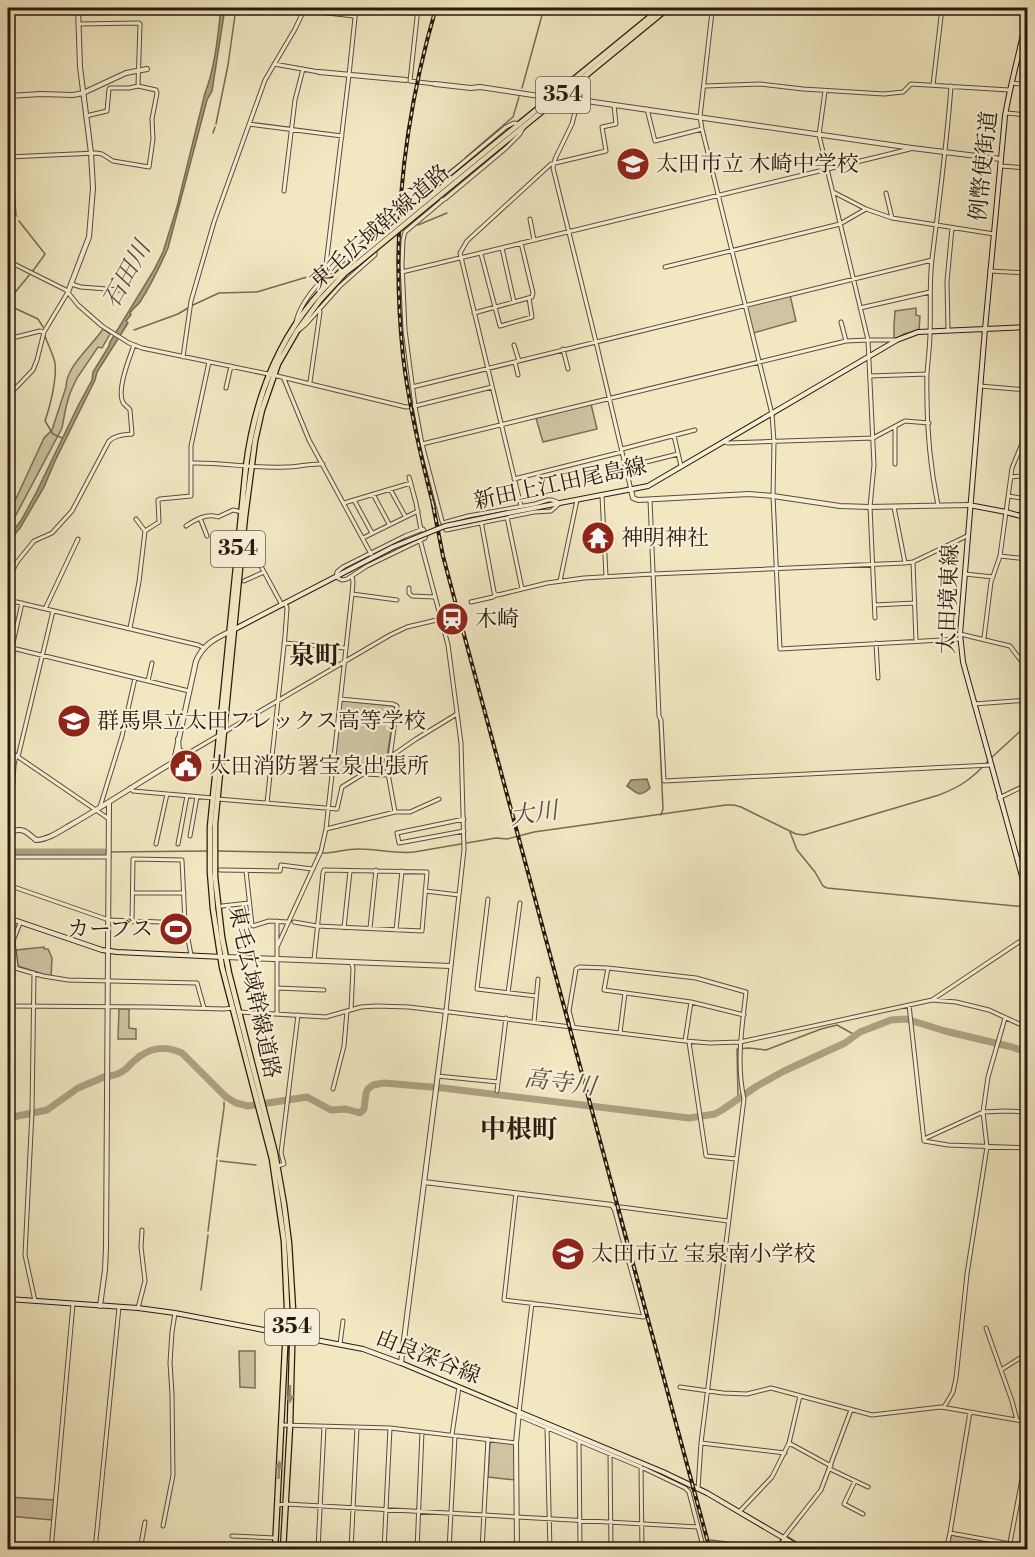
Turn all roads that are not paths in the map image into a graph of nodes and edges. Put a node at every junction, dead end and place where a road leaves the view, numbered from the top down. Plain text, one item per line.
1 (78, 8) edge
2 (297, 8) edge
3 (305, 8) edge
4 (356, 8) edge
5 (418, 8) edge
6 (661, 8) edge
7 (669, 8) edge
8 (714, 8) edge
9 (942, 8) edge
10 (1028, 9) edge
11 (355, 16) junction
12 (78, 24) junction
13 (1020, 51) junction
14 (1028, 52) edge
15 (274, 64) junction
16 (147, 69) dead end
17 (303, 69) junction
18 (139, 70) junction
19 (320, 72) joint
20 (350, 75) junction
21 (408, 80) junction
22 (1012, 83) junction
23 (435, 84) joint
24 (933, 85) junction
25 (138, 86) junction
26 (705, 86) junction
27 (951, 86) junction
28 (1028, 86) edge
29 (1009, 90) junction
30 (825, 91) junction
31 (83, 93) junction
32 (8, 96) edge
33 (560, 97) junction
34 (552, 98) junction
35 (578, 101) junction
36 (614, 105) junction
37 (647, 110) junction
38 (1006, 113) junction
39 (1028, 115) edge
40 (86, 116) junction
41 (700, 117) junction
42 (249, 124) junction
43 (522, 125) junction
44 (702, 129) junction
45 (291, 130) junction
46 (819, 135) junction
47 (342, 136) junction
48 (912, 148) junction
49 (946, 152) junction
50 (91, 153) junction
51 (8, 157) edge
52 (1001, 159) junction
53 (553, 164) junction
54 (1000, 166) junction
55 (1028, 168) edge
56 (827, 169) junction
57 (284, 190) dead end
58 (833, 192) junction
59 (886, 193) dead end
60 (719, 196) junction
61 (444, 199) junction
62 (866, 209) junction
63 (892, 218) junction
64 (530, 219) dead end
65 (840, 224) junction
66 (937, 226) junction
67 (952, 228) junction
68 (569, 232) junction
69 (994, 234) junction
70 (534, 240) junction
71 (521, 243) junction
72 (502, 248) junction
73 (732, 252) junction
74 (480, 253) junction
75 (461, 258) junction
76 (932, 260) junction
77 (8, 261) edge
78 (666, 267) dead end
79 (990, 271) junction
80 (402, 272) junction
81 (1028, 273) edge
82 (326, 277) junction
83 (854, 280) junction
84 (71, 284) junction
85 (120, 290) dead end
86 (68, 292) junction
87 (930, 292) junction
88 (529, 298) junction
89 (514, 302) junction
90 (746, 306) junction
91 (494, 308) junction
92 (860, 308) junction
93 (319, 309) junction
94 (474, 313) junction
95 (841, 322) dead end
96 (1028, 327) edge
97 (985, 328) junction
98 (296, 329) junction
99 (948, 330) junction
100 (930, 331) junction
101 (44, 332) junction
102 (8, 339) edge
103 (868, 339) junction
104 (897, 340) junction
105 (846, 341) junction
106 (596, 342) junction
107 (134, 345) junction
108 (514, 345) dead end
109 (563, 349) junction
110 (183, 357) junction
111 (869, 357) junction
112 (517, 361) junction
113 (759, 361) junction
114 (209, 362) junction
115 (231, 366) junction
116 (488, 368) junction
117 (568, 369) dead end
118 (927, 374) junction
119 (271, 375) junction
120 (518, 375) dead end
121 (870, 376) junction
122 (284, 378) junction
123 (309, 383) junction
124 (980, 386) junction
125 (412, 387) junction
126 (492, 387) junction
127 (226, 388) dead end
128 (1028, 390) edge
129 (8, 396) edge
130 (609, 398) junction
131 (415, 406) junction
132 (772, 414) junction
133 (929, 423) junction
134 (502, 425) junction
135 (894, 427) junction
136 (1028, 429) edge
137 (695, 430) dead end
138 (1026, 435) edge
139 (674, 436) junction
140 (873, 438) junction
141 (725, 442) junction
142 (774, 442) junction
143 (422, 444) junction
144 (622, 450) junction
145 (678, 454) junction
146 (191, 463) junction
147 (323, 464) junction
148 (896, 464) dead end
149 (249, 466) junction
150 (626, 467) junction
151 (681, 468) junction
152 (1028, 475) edge
153 (410, 477) dead end
154 (1011, 477) junction
155 (514, 479) junction
156 (411, 483) junction
157 (390, 489) junction
158 (631, 490) junction
159 (373, 494) junction
160 (602, 496) junction
161 (773, 496) junction
162 (1008, 496) junction
163 (1028, 499) edge
164 (354, 500) junction
165 (578, 500) junction
166 (650, 500) junction
167 (344, 503) junction
168 (560, 503) junction
169 (969, 505) junction
170 (521, 506) junction
171 (938, 506) junction
172 (870, 507) junction
173 (894, 507) junction
174 (418, 511) junction
175 (242, 512) junction
176 (1006, 512) junction
177 (480, 514) junction
178 (507, 515) junction
179 (405, 517) junction
180 (200, 518) junction
181 (136, 519) dead end
182 (1028, 519) edge
183 (481, 522) junction
184 (443, 523) junction
185 (390, 525) junction
186 (186, 526) dead end
187 (421, 530) junction
188 (144, 531) junction
189 (372, 533) junction
190 (207, 536) dead end
191 (967, 536) junction
192 (363, 538) junction
193 (78, 539) dead end
194 (420, 540) junction
195 (243, 543) junction
196 (371, 554) junction
197 (1000, 556) junction
198 (1028, 559) edge
199 (913, 562) junction
200 (874, 563) junction
201 (905, 563) junction
202 (777, 568) junction
203 (264, 572) junction
204 (653, 574) junction
205 (964, 574) junction
206 (352, 576) junction
207 (606, 576) junction
208 (336, 577) junction
209 (993, 577) junction
210 (8, 580) edge
211 (561, 580) junction
212 (244, 581) dead end
213 (409, 588) dead end
214 (522, 589) junction
215 (352, 594) junction
216 (496, 595) junction
217 (435, 597) junction
218 (8, 600) edge
219 (397, 600) dead end
220 (471, 602) dead end
221 (22, 603) junction
222 (915, 603) junction
223 (283, 604) junction
224 (875, 605) junction
225 (45, 609) junction
226 (53, 610) junction
227 (875, 618) dead end
228 (441, 619) junction
229 (130, 628) junction
230 (235, 628) junction
231 (229, 632) junction
232 (960, 636) junction
233 (984, 639) junction
234 (916, 642) junction
235 (876, 643) junction
236 (284, 644) junction
237 (10, 648) edge
238 (204, 648) junction
239 (345, 648) junction
240 (42, 656) junction
241 (344, 661) junction
242 (152, 663) dead end
243 (8, 666) edge
244 (1028, 670) edge
245 (135, 678) junction
246 (878, 678) dead end
247 (148, 681) junction
248 (189, 691) junction
249 (340, 698) junction
250 (278, 700) junction
251 (1028, 700) edge
252 (974, 704) junction
253 (458, 714) junction
254 (225, 732) junction
255 (219, 735) junction
256 (178, 739) junction
257 (8, 750) edge
258 (187, 754) junction
259 (17, 757) junction
260 (390, 757) junction
261 (173, 762) junction
262 (990, 763) junction
263 (387, 775) junction
264 (1028, 784) edge
265 (130, 788) junction
266 (167, 794) junction
267 (187, 796) junction
268 (197, 797) junction
269 (215, 798) junction
270 (999, 798) junction
271 (439, 799) dead end
272 (109, 802) junction
273 (267, 803) junction
274 (328, 808) junction
275 (10, 809) edge
276 (98, 809) junction
277 (395, 812) junction
278 (109, 819) junction
279 (464, 819) junction
280 (326, 830) junction
281 (465, 831) junction
282 (190, 836) dead end
283 (156, 844) dead end
284 (178, 844) dead end
285 (8, 857) edge
286 (109, 857) junction
287 (8, 864) edge
288 (312, 869) junction
289 (220, 870) dead end
290 (246, 870) junction
291 (376, 870) junction
292 (350, 871) junction
293 (402, 871) junction
294 (8, 885) edge
295 (425, 891) junction
296 (184, 892) junction
297 (133, 893) junction
298 (459, 895) junction
299 (1028, 898) edge
300 (488, 899) dead end
301 (249, 903) junction
302 (520, 903) dead end
303 (222, 906) dead end
304 (8, 918) edge
305 (109, 920) junction
306 (277, 921) junction
307 (20, 922) junction
308 (132, 922) junction
309 (288, 922) junction
310 (294, 922) dead end
311 (185, 923) junction
312 (317, 926) junction
313 (344, 928) junction
314 (370, 929) junction
315 (396, 930) junction
316 (1028, 936) edge
317 (277, 947) junction
318 (108, 951) junction
319 (191, 955) junction
320 (223, 957) junction
321 (277, 959) junction
322 (314, 960) junction
323 (351, 961) junction
324 (8, 966) edge
325 (450, 966) junction
326 (16, 967) junction
327 (608, 968) junction
328 (34, 973) junction
329 (538, 979) dead end
330 (108, 981) junction
331 (277, 988) junction
332 (324, 990) dead end
333 (508, 993) junction
334 (625, 993) junction
335 (536, 996) junction
336 (932, 1000) junction
337 (691, 1002) junction
338 (909, 1005) junction
339 (8, 1006) edge
340 (34, 1007) junction
341 (107, 1007) junction
342 (204, 1008) junction
343 (233, 1008) junction
344 (349, 1011) junction
345 (446, 1011) junction
346 (239, 1012) junction
347 (277, 1013) junction
348 (298, 1015) junction
349 (744, 1015) junction
350 (1005, 1017) junction
351 (506, 1018) junction
352 (534, 1022) junction
353 (573, 1026) junction
354 (1028, 1028) edge
355 (620, 1032) junction
356 (687, 1041) junction
357 (740, 1042) junction
358 (437, 1076) junction
359 (498, 1082) junction
360 (333, 1089) dead end
361 (497, 1091) dead end
362 (260, 1101) junction
363 (261, 1108) junction
364 (983, 1112) junction
365 (1028, 1113) edge
366 (924, 1139) junction
367 (987, 1147) junction
368 (1028, 1148) edge
369 (736, 1159) junction
370 (278, 1167) junction
371 (424, 1182) junction
372 (516, 1193) junction
373 (615, 1208) junction
374 (728, 1221) junction
375 (142, 1230) dead end
376 (8, 1299) edge
377 (35, 1301) junction
378 (532, 1303) junction
379 (74, 1304) junction
380 (100, 1306) junction
381 (119, 1307) junction
382 (138, 1308) junction
383 (175, 1313) junction
384 (343, 1321) dead end
385 (986, 1328) dead end
386 (289, 1335) junction
387 (339, 1344) junction
388 (1028, 1353) edge
389 (401, 1363) junction
390 (1001, 1370) junction
391 (459, 1387) junction
392 (680, 1387) dead end
393 (708, 1390) junction
394 (800, 1396) junction
395 (945, 1407) junction
396 (851, 1410) junction
397 (970, 1412) junction
398 (519, 1414) junction
399 (1017, 1420) junction
400 (1028, 1422) edge
401 (282, 1425) junction
402 (290, 1425) junction
403 (324, 1427) junction
404 (357, 1427) junction
405 (390, 1428) junction
406 (547, 1428) junction
407 (422, 1432) junction
408 (453, 1435) junction
409 (488, 1439) junction
410 (579, 1442) junction
411 (516, 1443) junction
412 (701, 1443) junction
413 (789, 1443) junction
414 (1028, 1448) edge
415 (785, 1453) junction
416 (610, 1454) junction
417 (641, 1467) junction
418 (830, 1467) junction
419 (855, 1481) junction
420 (1021, 1482) junction
421 (1028, 1483) edge
422 (868, 1487) dead end
423 (698, 1489) junction
424 (286, 1504) junction
425 (277, 1505) junction
426 (320, 1506) junction
427 (353, 1508) junction
428 (386, 1509) junction
429 (418, 1511) junction
430 (740, 1511) junction
431 (451, 1513) junction
432 (863, 1514) dead end
433 (484, 1515) junction
434 (517, 1517) junction
435 (550, 1519) junction
436 (580, 1521) junction
437 (145, 1522) dead end
438 (611, 1522) junction
439 (642, 1524) junction
440 (163, 1526) dead end
441 (698, 1527) junction
442 (950, 1533) junction
443 (232, 1536) dead end
444 (275, 1538) junction
445 (784, 1538) junction
446 (1010, 1543) junction
447 (1028, 1546) edge
448 (51, 1550) edge
449 (95, 1550) edge
450 (140, 1550) edge
451 (275, 1550) edge
452 (283, 1550) edge
453 (318, 1550) edge
454 (351, 1550) edge
455 (384, 1550) edge
456 (417, 1550) edge
457 (449, 1550) edge
458 (482, 1550) edge
459 (517, 1550) edge
460 (550, 1550) edge
461 (580, 1550) edge
462 (611, 1550) edge
463 (642, 1550) edge
464 (704, 1550) edge
465 (777, 1550) edge
466 (804, 1550) edge
467 (946, 1550) edge

1 - 12 street
2 - 3 street
3 - 11 street
3 - 15 street
4 - 11 street
5 - 21 street
6 - 34 highway, 東毛広域幹線道路 / 354
7 - 33 highway, 東毛広域幹線道路 / 354
8 - 26 street
9 - 24 street
10 - 13 street, 例幣使街道
11 - 20 street
12 - 18 street
12 - 31 street
13 - 14 street
13 - 22 street, 例幣使街道
15 - 17 street
15 - 42 street
16 - 18 street
17 - 19 street
17 - 45 street
18 - 25 street
18 - 31 street
19 - 20 street
20 - 21 street
20 - 47 street
21 - 23 street
22 - 28 street
22 - 29 street, 例幣使街道
23 - 34 street
24 - 27 street
24 - 30 street
25 - 40 street
25 - 50 street
26 - 30 street
26 - 41 street
27 - 29 street
27 - 49 street
29 - 38 street, 例幣使街道
30 - 46 street
31 - 32 street
31 - 40 street
33 - 34 street
33 - 35 street
33 - 43 highway, 東毛広域幹線道路 / 354
34 - 43 highway, 東毛広域幹線道路 / 354
35 - 36 street
35 - 53 street
36 - 37 street
36 - 53 street
37 - 41 street
37 - 44 street
38 - 39 street
38 - 52 street, 例幣使街道
40 - 50 street
41 - 44 street
41 - 46 street
42 - 45 street
42 - 110 street
43 - 61 street
43 - 61 street
43 - 98 highway, 東毛広域幹線道路 / 354, bridge
44 - 60 street
45 - 47 street
45 - 57 street
46 - 48 street
46 - 56 street
47 - 82 street
48 - 49 street
48 - 56 street
49 - 52 street
49 - 66 street
50 - 51 street
50 - 84 street
52 - 54 street, 例幣使街道
53 - 68 street
53 - 75 street
54 - 55 street
54 - 69 street, 例幣使街道
56 - 58 street
56 - 60 street
58 - 62 street
58 - 65 street
59 - 63 street
60 - 68 street
60 - 73 street
61 - 80 street
62 - 63 street
62 - 65 street
63 - 66 street
64 - 70 street
65 - 73 street
65 - 83 street
66 - 67 street
66 - 76 street
67 - 69 street
67 - 99 street
68 - 70 street
68 - 106 street
69 - 79 street, 例幣使街道
70 - 71 street
71 - 72 street
71 - 88 street
72 - 74 street
72 - 89 street
73 - 78 street
73 - 90 street
74 - 75 street
74 - 91 street
75 - 80 street
75 - 94 street
76 - 83 street
76 - 87 street
77 - 86 street
79 - 81 street
79 - 97 street, 例幣使街道
80 - 125 street
82 - 93 street
82 - 98 street
83 - 90 street
83 - 92 street
84 - 85 street
84 - 86 street
86 - 101 street
86 - 107 street
87 - 92 street
87 - 100 street
88 - 89 street
88 - 91 street
89 - 91 street
90 - 106 street
90 - 113 street
91 - 94 street
92 - 103 street
93 - 98 street
93 - 123 street
94 - 116 street
95 - 105 street
96 - 97 street, 新田上江田尾島線
97 - 99 street, 新田上江田尾島線
97 - 124 street, 太田境東線
98 - 119 highway, 東毛広域幹線道路 / 354
99 - 100 street, 新田上江田尾島線
100 - 104 street, 新田上江田尾島線
100 - 118 street
101 - 102 street
101 - 129 street
103 - 104 street
103 - 105 street
103 - 111 street
104 - 111 street, 新田上江田尾島線
105 - 113 street
106 - 109 street
106 - 130 street
107 - 110 street
107 - 210 street
108 - 112 street
109 - 112 street
109 - 117 street
110 - 114 street
111 - 121 street
111 - 132 street, 新田上江田尾島線
112 - 116 street
112 - 120 street
113 - 130 street
113 - 132 street
114 - 115 street
114 - 146 street
115 - 119 street
115 - 127 street
116 - 125 street
116 - 126 street
118 - 121 street
118 - 133 street
119 - 122 street
119 - 149 highway, 東毛広域幹線道路 / 354
121 - 140 street
122 - 123 street
122 - 147 street
123 - 131 street
124 - 128 street
124 - 169 street, 太田境東線
125 - 131 street
126 - 131 street
126 - 134 street
130 - 134 street
130 - 144 street
131 - 143 street
132 - 141 street, 新田上江田尾島線
132 - 142 street
133 - 135 street
133 - 171 street
134 - 143 street
134 - 155 street
135 - 140 street
135 - 148 street
136 - 138 street
137 - 139 street
138 - 154 street
139 - 144 street
139 - 145 street
140 - 142 street
140 - 172 street
141 - 142 street
141 - 151 street, 新田上江田尾島線
142 - 161 street
143 - 184 street
144 - 150 street
144 - 155 street
145 - 150 street
145 - 151 street
146 - 149 street
146 - 188 street
147 - 149 street
147 - 167 street
149 - 175 highway, 東毛広域幹線道路 / 354
149 - 195 highway, 東毛広域幹線道路 / 354
150 - 158 street
151 - 158 street, 新田上江田尾島線
152 - 154 street
153 - 156 street
154 - 162 street
155 - 170 street
156 - 157 street
156 - 174 street
157 - 159 street
157 - 179 street
158 - 160 street, 新田上江田尾島線
158 - 166 street
159 - 164 street
159 - 185 street
160 - 165 street, 新田上江田尾島線
160 - 207 street
161 - 166 street
161 - 172 street
161 - 202 street
162 - 163 street
162 - 176 street
164 - 167 street
164 - 189 street
165 - 168 street, 新田上江田尾島線
165 - 211 street
166 - 204 street
167 - 192 street
168 - 170 street
168 - 178 street, 新田上江田尾島線
168 - 178 street
169 - 171 street
169 - 176 street
169 - 191 street, 太田境東線
170 - 177 street
171 - 173 street
172 - 173 street
172 - 200 street
173 - 201 street
174 - 179 street
174 - 187 street
175 - 180 street
175 - 231 highway, 東毛広域幹線道路 / 354
176 - 182 street
176 - 197 street
177 - 183 street
177 - 184 street
178 - 183 street
178 - 208 street, 新田上江田尾島線, bridge
178 - 214 street
179 - 185 street
180 - 186 street
180 - 190 street
181 - 188 street
183 - 184 street
183 - 216 street
185 - 189 street
187 - 194 street
187 - 196 street
188 - 229 street
189 - 192 street
191 - 199 street
191 - 205 street, 太田境東線
192 - 196 street
193 - 225 street
194 - 206 street
194 - 217 street
195 - 203 street
195 - 230 highway, 東毛広域幹線道路 / 354
196 - 208 street
197 - 198 street
197 - 209 street
199 - 201 street
199 - 222 street
200 - 201 street
200 - 202 street
200 - 224 street
202 - 204 street
202 - 235 street
203 - 212 street
203 - 223 street
204 - 207 street
204 - 262 street
205 - 209 street
205 - 232 street, 太田境東線
206 - 208 street
206 - 215 street
207 - 211 street
208 - 223 street, 新田上江田尾島線
209 - 233 street
211 - 214 street
213 - 217 street
214 - 216 street
215 - 219 street
215 - 239 street
216 - 220 street
217 - 228 street
218 - 221 street
221 - 225 street
221 - 237 street
222 - 224 street
222 - 234 street
223 - 230 street, 新田上江田尾島線
223 - 236 street
224 - 227 street
225 - 226 street
226 - 229 street
226 - 240 street
228 - 241 street
228 - 253 street
229 - 238 street
230 - 231 street, 新田上江田尾島線
230 - 254 highway, 東毛広域幹線道路 / 354
231 - 238 street, 新田上江田尾島線
231 - 255 highway, 東毛広域幹線道路 / 354
232 - 233 street
232 - 234 street
232 - 252 street, 太田境東線
233 - 244 street
234 - 235 street
235 - 246 street
236 - 239 street
236 - 250 street
237 - 240 street
237 - 243 street
238 - 248 street
239 - 241 street
240 - 245 street
240 - 259 street
241 - 249 street
241 - 250 street
242 - 247 street
245 - 247 street
245 - 276 street
247 - 248 street
248 - 256 street
249 - 260 street
249 - 274 street
250 - 254 street
250 - 273 street
251 - 252 street
252 - 262 street, 太田境東線
253 - 260 street
253 - 279 street
254 - 255 street
254 - 269 highway, 東毛広域幹線道路 / 354
255 - 258 street
255 - 269 highway, 東毛広域幹線道路 / 354
256 - 258 street
256 - 261 street
257 - 259 street
258 - 261 street
259 - 275 street
259 - 276 street
260 - 263 street
261 - 265 street
262 - 270 street, 太田境東線
263 - 274 street
263 - 277 street
264 - 270 street
265 - 266 street
265 - 272 street
266 - 267 street
266 - 283 street
267 - 268 street
267 - 284 street
268 - 269 street
268 - 282 street
269 - 273 street
269 - 320 highway, 東毛広域幹線道路 / 354
270 - 299 street, 太田境東線
271 - 277 street
272 - 276 street
272 - 278 street
273 - 274 street
274 - 280 street
276 - 278 street
276 - 285 street
277 - 280 street
278 - 286 street
279 - 281 street
279 - 281 street
280 - 288 street
281 - 298 street
285 - 286 street
285 - 287 street
286 - 305 street
288 - 290 street
288 - 309 street
289 - 290 street
290 - 301 street
291 - 292 street
291 - 293 street
291 - 314 street
292 - 312 street
292 - 313 street
293 - 295 street
293 - 315 street
294 - 305 street
295 - 298 street
295 - 315 street
296 - 297 street
296 - 297 street
296 - 311 street
297 - 308 street
298 - 325 street
300 - 333 street
301 - 303 street
301 - 306 street
302 - 333 street
304 - 307 street
305 - 308 street
305 - 318 street
306 - 309 street
306 - 317 street
307 - 318 street
307 - 326 street
308 - 311 street
309 - 317 street
310 - 312 street
311 - 319 street
312 - 313 street
312 - 322 street
313 - 314 street
314 - 315 street
316 - 336 street
317 - 321 street
318 - 319 street
318 - 330 street
319 - 320 street
320 - 321 street
320 - 343 highway, 東毛広域幹線道路 / 354
320 - 346 highway, 東毛広域幹線道路 / 354
321 - 322 street
321 - 331 street
322 - 323 street
323 - 325 street
323 - 344 street
324 - 326 street
325 - 345 street
326 - 328 street
327 - 334 street
327 - 349 street
327 - 353 street
328 - 330 street
328 - 340 street
329 - 335 street
330 - 341 street
330 - 342 street
331 - 332 street
331 - 347 street
333 - 335 street
334 - 337 street
334 - 355 street
335 - 352 street
336 - 338 street
336 - 350 street
337 - 349 street
337 - 356 street
338 - 357 street
338 - 366 street
339 - 340 street
340 - 341 street
340 - 377 street
341 - 342 street
341 - 380 street
342 - 343 street
343 - 362 highway, 東毛広域幹線道路 / 354
344 - 345 street
344 - 348 street
344 - 360 street
345 - 351 street
345 - 358 street
346 - 347 street
346 - 362 highway, 東毛広域幹線道路 / 354
347 - 348 street
348 - 370 street
349 - 357 street
350 - 354 street
350 - 364 street
351 - 352 street
351 - 359 street
352 - 353 street
353 - 355 street
355 - 356 street
356 - 357 street
356 - 369 street
357 - 369 street
358 - 359 street
358 - 371 street
359 - 361 street
362 - 363 highway, 東毛広域幹線道路 / 354
363 - 370 highway, 東毛広域幹線道路 / 354
363 - 386 highway, 東毛広域幹線道路 / 354
364 - 365 street
364 - 366 street
364 - 367 street
366 - 367 street
367 - 368 street
367 - 395 street
369 - 374 street
370 - 386 highway, 東毛広域幹線道路 / 354
371 - 372 street
371 - 389 street
372 - 373 street
372 - 378 street
373 - 374 street
373 - 378 street
374 - 393 street
375 - 382 street
376 - 377 street, 由良深谷線
377 - 379 street, 由良深谷線
378 - 398 street
379 - 380 street, 由良深谷線
379 - 448 street
380 - 381 street, 由良深谷線
381 - 382 street, 由良深谷線
381 - 449 street
382 - 383 street, 由良深谷線
383 - 386 street, 由良深谷線
383 - 440 street
384 - 387 street
385 - 390 street
386 - 387 street, 由良深谷線
386 - 401 highway, 東毛広域幹線道路 / 354
386 -> 402 highway, 東毛広域幹線道路 / 354
387 - 389 street, 由良深谷線
388 - 390 street
389 - 391 street, 由良深谷線
390 - 399 street
391 - 398 street, 由良深谷線
391 - 408 street
392 - 393 street
393 - 394 street
393 - 412 street
394 - 396 street
394 - 413 street
395 - 396 street
395 - 397 street
396 - 418 street
397 - 399 street
397 - 442 street
398 - 406 street
398 - 411 street
398 - 423 street, 由良深谷線
399 - 400 street
401 - 402 street
425 -> 401 highway, 東毛広域幹線道路 / 354
402 - 403 street
402 - 424 highway, 東毛広域幹線道路 / 354
403 - 404 street
403 - 426 street
404 - 405 street
404 - 427 street
405 - 407 street
405 - 428 street
406 - 410 street
406 - 435 street
407 - 408 street
407 - 429 street
408 - 409 street
408 - 431 street
409 - 411 street
409 - 433 street
410 - 416 street
410 - 436 street
411 - 434 street
412 - 415 street
412 - 423 street
413 - 415 street
413 - 418 street
414 - 420 street
415 - 430 street
416 - 417 street
416 - 438 street
417 - 439 street
417 - 441 street
418 - 419 street
418 - 445 street
419 - 422 street
419 - 432 street
420 - 421 street
420 - 446 street
423 - 430 street, 由良深谷線
424 - 425 street
424 - 426 street
424 - 452 highway, 東毛広域幹線道路 / 354
425 - 444 highway, 東毛広域幹線道路 / 354
426 - 427 street
426 - 453 street
427 - 428 street
427 - 454 street
428 - 429 street
428 - 455 street
429 - 431 street
429 - 456 street
430 - 445 street, 由良深谷線
431 - 433 street
431 - 457 street
433 - 434 street
433 - 458 street
434 - 435 street
434 - 459 street
435 - 436 street
435 - 460 street
436 - 438 street
436 - 461 street
437 - 450 street
438 - 439 street
438 - 462 street
439 - 441 street
439 - 463 street
441 - 464 street
442 - 446 street
442 - 467 street
443 - 444 street
444 - 451 highway, 東毛広域幹線道路 / 354
445 - 465 street
445 - 466 street, 由良深谷線
446 - 447 street

